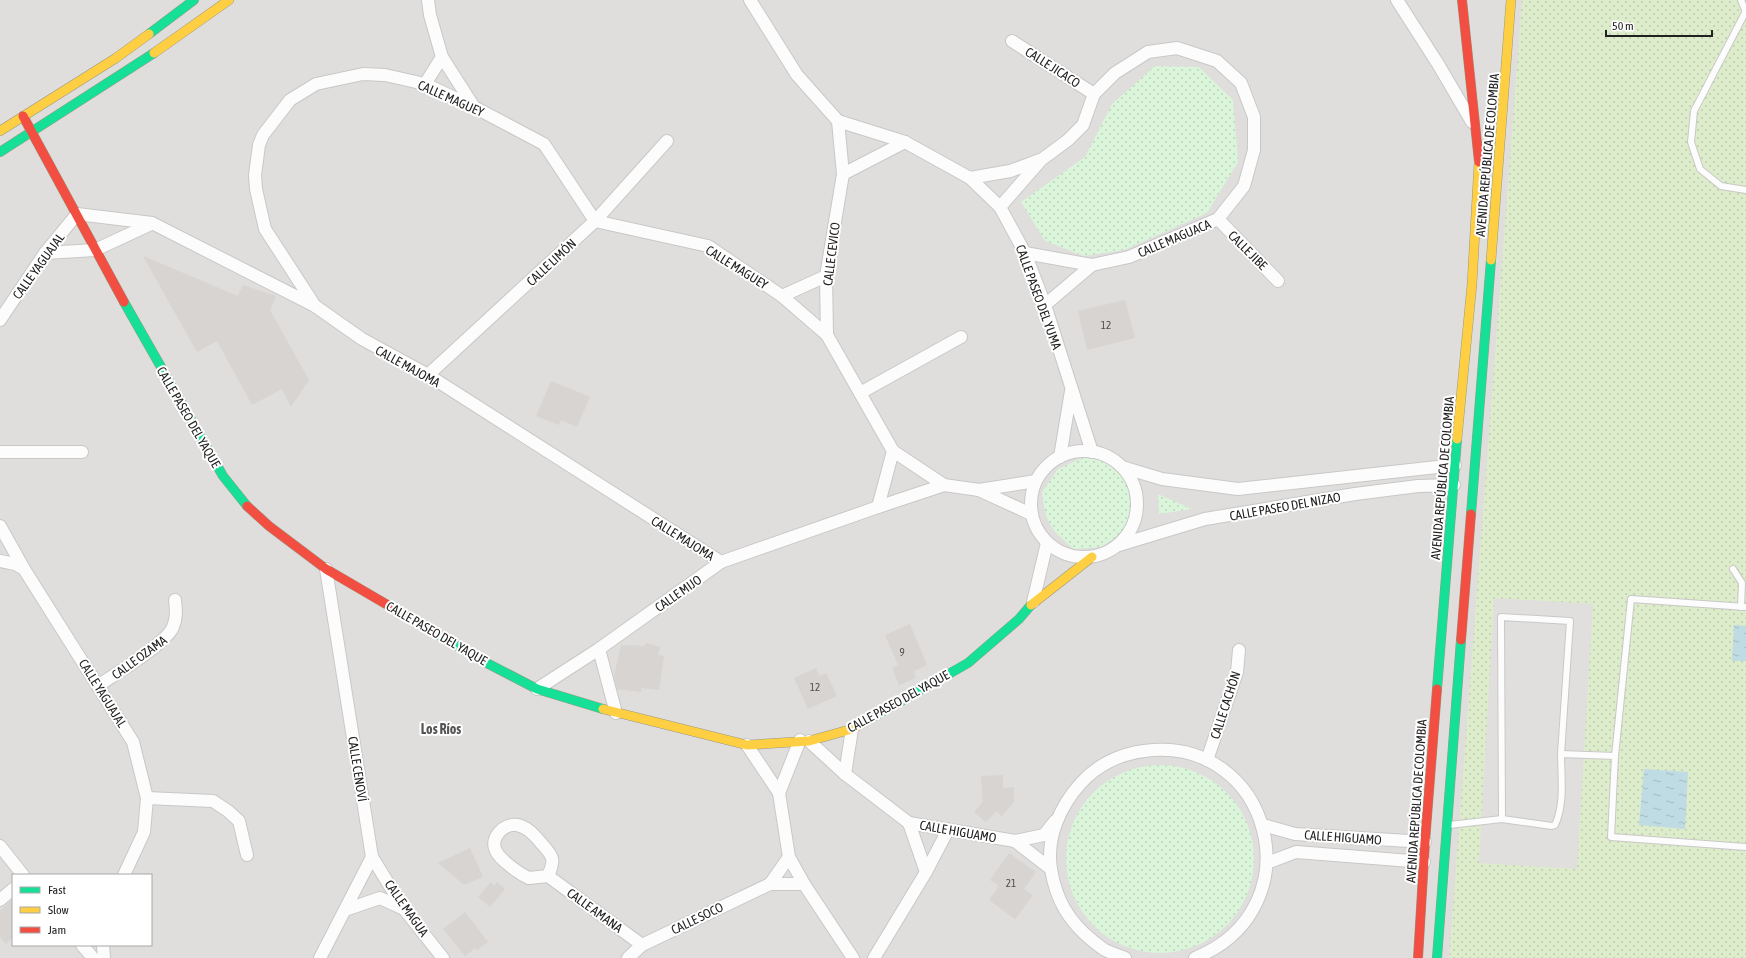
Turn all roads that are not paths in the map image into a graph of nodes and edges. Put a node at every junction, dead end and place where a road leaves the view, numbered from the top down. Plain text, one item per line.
1 (194, 0) edge
2 (229, 0) edge
3 (428, 0) edge
4 (750, 0) edge
5 (1397, 0) edge
6 (1462, 0) edge
7 (1505, 0) edge
8 (1511, 0) edge
9 (1741, 0) edge
10 (1746, 12) edge
11 (1511, 15) junction
12 (1012, 41) dead end
13 (442, 57) junction
14 (425, 84) junction
15 (1094, 94) junction
16 (474, 107) junction
17 (23, 116) junction
18 (838, 121) junction
19 (1476, 128) junction
20 (0, 131) edge
21 (32, 132) junction
22 (667, 141) dead end
23 (905, 142) junction
24 (0, 152) edge
25 (1041, 160) junction
26 (843, 174) junction
27 (970, 178) junction
28 (1746, 190) edge
29 (1000, 207) junction
30 (77, 214) junction
31 (1218, 219) junction
32 (595, 222) junction
33 (152, 223) junction
34 (95, 250) junction
35 (44, 253) junction
36 (1025, 253) junction
37 (1092, 265) junction
38 (826, 276) junction
39 (1278, 281) dead end
40 (782, 296) junction
41 (1045, 305) junction
42 (315, 306) junction
43 (0, 320) edge
44 (828, 335) junction
45 (961, 337) dead end
46 (428, 375) junction
47 (1072, 390) junction
48 (860, 393) junction
49 (893, 451) junction
50 (0, 452) edge
51 (82, 452) dead end
52 (1092, 452) junction
53 (1060, 457) junction
54 (1455, 465) junction
55 (1122, 466) junction
56 (1036, 481) junction
57 (944, 485) junction
58 (1454, 485) junction
59 (979, 490) junction
60 (878, 507) junction
61 (1032, 514) junction
62 (0, 526) edge
63 (1047, 543) junction
64 (1119, 545) junction
65 (1092, 557) junction
66 (0, 561) edge
67 (721, 562) junction
68 (1733, 569) dead end
69 (24, 570) junction
70 (326, 570) junction
71 (176, 600) dead end
72 (1033, 602) junction
73 (1744, 607) edge
74 (598, 649) junction
75 (1239, 650) dead end
76 (98, 686) junction
77 (537, 689) junction
78 (616, 713) junction
79 (852, 729) junction
80 (805, 740) junction
81 (746, 745) junction
82 (1561, 754) junction
83 (1615, 756) junction
84 (1207, 760) junction
85 (845, 774) junction
86 (780, 793) junction
87 (147, 798) junction
88 (1059, 816) junction
89 (1502, 819) junction
90 (909, 822) junction
91 (1263, 825) junction
92 (1446, 826) junction
93 (948, 830) junction
94 (1015, 841) junction
95 (1425, 842) junction
96 (0, 846) edge
97 (1746, 847) edge
98 (247, 855) dead end
99 (372, 857) junction
100 (789, 857) junction
101 (1424, 862) junction
102 (1267, 863) junction
103 (1051, 869) junction
104 (926, 872) junction
105 (22, 874) edge
106 (124, 874) edge
107 (548, 876) junction
108 (770, 884) junction
109 (804, 884) junction
110 (12, 890) edge
111 (0, 900) edge
112 (404, 909) junction
113 (345, 910) junction
114 (642, 944) junction
115 (83, 946) edge
116 (103, 946) edge
117 (1210, 955) edge
118 (93, 958) edge
119 (104, 958) edge
120 (320, 958) edge
121 (444, 958) edge
122 (628, 958) edge
123 (853, 958) edge
124 (874, 958) edge
125 (1125, 958) edge
126 (1195, 958) edge
127 (1418, 958) edge
128 (1437, 958) edge

1 - 17 main road
2 - 21 main road
3 - 13 street
4 - 18 street
5 - 19 street
6 - 19 main road, AVENIDA REPÚBLICA DE COLOMBIA
7 - 11 main road
8 - 11 main road, AVENIDA REPÚBLICA DE COLOMBIA
9 - 10 lane
10 - 28 lane
11 - 92 main road, AVENIDA REPÚBLICA DE COLOMBIA
12 - 15 street, CALLE JICACO
13 - 14 street
13 - 16 street
14 - 16 street, CALLE MAGUEY
14 - 42 street, CALLE MAGUEY
15 - 25 street, CALLE MAGUACA
15 - 31 street, CALLE MAGUACA
16 - 32 street, CALLE MAGUEY
17 - 20 main road
17 - 21 main road, CALLE PASEO DEL YAQUE
18 - 23 street, CALLE PASEO DEL YUMA
18 - 26 street, CALLE CEVICO
19 - 54 main road, AVENIDA REPÚBLICA DE COLOMBIA
21 - 24 main road
21 - 30 main road, CALLE PASEO DEL YAQUE
22 - 32 street, CALLE LIMÓN
23 - 26 street
23 - 27 street, CALLE PASEO DEL YUMA
25 - 27 street
25 - 29 street, CALLE MAGUACA
26 - 38 street, CALLE CEVICO
27 - 29 street, CALLE PASEO DEL YUMA
29 - 36 street, CALLE PASEO DEL YUMA
30 - 33 street, CALLE MAJOMA
30 - 34 main road, CALLE PASEO DEL YAQUE
30 - 35 street, CALLE YAGUAJAL
31 - 37 street, CALLE MAGUACA
31 - 39 street, CALLE JIBE
32 - 40 street, CALLE MAGUEY
32 - 46 street, CALLE LIMÓN
33 - 34 street
33 - 42 street, CALLE MAJOMA
34 - 35 street
34 - 70 main road, CALLE PASEO DEL YAQUE
35 - 43 street, CALLE YAGUAJAL
36 - 37 street, CALLE MAGUACA
36 - 41 street, CALLE PASEO DEL YUMA
37 - 41 street, CALLE MAGUACA
38 - 40 street, CALLE MAGUEY
38 - 44 street, CALLE CEVICO
40 - 44 street, CALLE MAGUEY
41 - 47 street, CALLE PASEO DEL YUMA
42 - 46 street, CALLE MAJOMA
44 - 48 street, CALLE MAGUEY
45 - 48 street
46 - 67 street, CALLE MAJOMA
47 - 52 street, CALLE PASEO DEL YUMA
47 - 53 street, CALLE PASEO DEL YUMA
48 - 49 street, CALLE MAGUEY
49 - 57 street, CALLE MAGUEY
49 - 60 street
50 - 51 street
52 - 53 street
52 - 55 street
53 - 56 street
54 - 55 street, CALLE PASEO DEL NIZAO
54 - 58 main road, AVENIDA REPÚBLICA DE COLOMBIA
55 - 64 street
56 - 59 street, CALLE MAGUEY
56 - 61 street
57 - 59 street, CALLE MAGUEY
57 - 60 street, CALLE MAGUEY
58 - 64 street, CALLE PASEO DEL NIZAO
58 - 95 main road, AVENIDA REPÚBLICA DE COLOMBIA
59 - 61 street, CALLE MAGUEY
60 - 67 street, CALLE MIJO
61 - 63 street
62 - 69 street, CALLE YAGUAJAL
63 - 65 street
63 - 72 street, CALLE PASEO DEL YAQUE
64 - 65 street
65 - 72 main road, CALLE PASEO DEL YAQUE
66 - 69 street
67 - 74 street, CALLE MIJO
68 - 73 lane
69 - 76 street, CALLE YAGUAJAL
70 - 77 main road, CALLE PASEO DEL YAQUE
70 - 99 street, CALLE CENOVÍ
71 - 76 street, CALLE OZAMA
72 - 79 main road, CALLE PASEO DEL YAQUE
73 - 83 lane
74 - 77 street, CALLE MIJO
74 - 78 street
75 - 84 street, CALLE CACHÓN
76 - 87 street, CALLE YAGUAJAL
77 - 78 main road, CALLE PASEO DEL YAQUE
78 - 81 main road, CALLE PASEO DEL YAQUE
79 - 80 main road, CALLE PASEO DEL YAQUE
79 - 85 street
80 - 81 main road, CALLE PASEO DEL YAQUE
80 - 85 street, CALLE HIGUAMO
80 - 86 street
81 - 86 street
82 - 83 lane
82 - 89 lane
82 - 89 lane
83 - 97 lane
84 - 88 street
84 - 91 street
85 - 90 street, CALLE HIGUAMO
86 - 100 street
87 - 98 street
87 - 106 street, CALLE YAGUAJAL
88 - 94 street, CALLE HIGUAMO
88 - 103 street
89 - 92 lane
90 - 93 street, CALLE HIGUAMO
90 - 104 street
91 - 95 street, CALLE HIGUAMO
91 - 102 street
92 - 128 main road, AVENIDA REPÚBLICA DE COLOMBIA
93 - 94 street, CALLE HIGUAMO
93 - 104 street
94 - 103 street, CALLE HIGUAMO
95 - 101 main road, AVENIDA REPÚBLICA DE COLOMBIA
96 - 105 street
99 - 112 street, CALLE MAGUA
99 - 113 street
100 - 108 street, CALLE SOCO
100 - 109 street
101 - 102 street, CALLE HIGUAMO
101 - 127 main road, AVENIDA REPÚBLICA DE COLOMBIA
102 - 117 street
103 - 125 street
104 - 124 street
107 - 107 street
107 - 114 street, CALLE AMANA
108 - 109 street, CALLE SOCO
108 - 114 street, CALLE SOCO
109 - 123 street
110 - 111 street
112 - 113 street
112 - 121 street, CALLE MAGUA
113 - 120 street
114 - 122 street, CALLE SOCO
115 - 118 street
116 - 119 street
117 - 126 street

